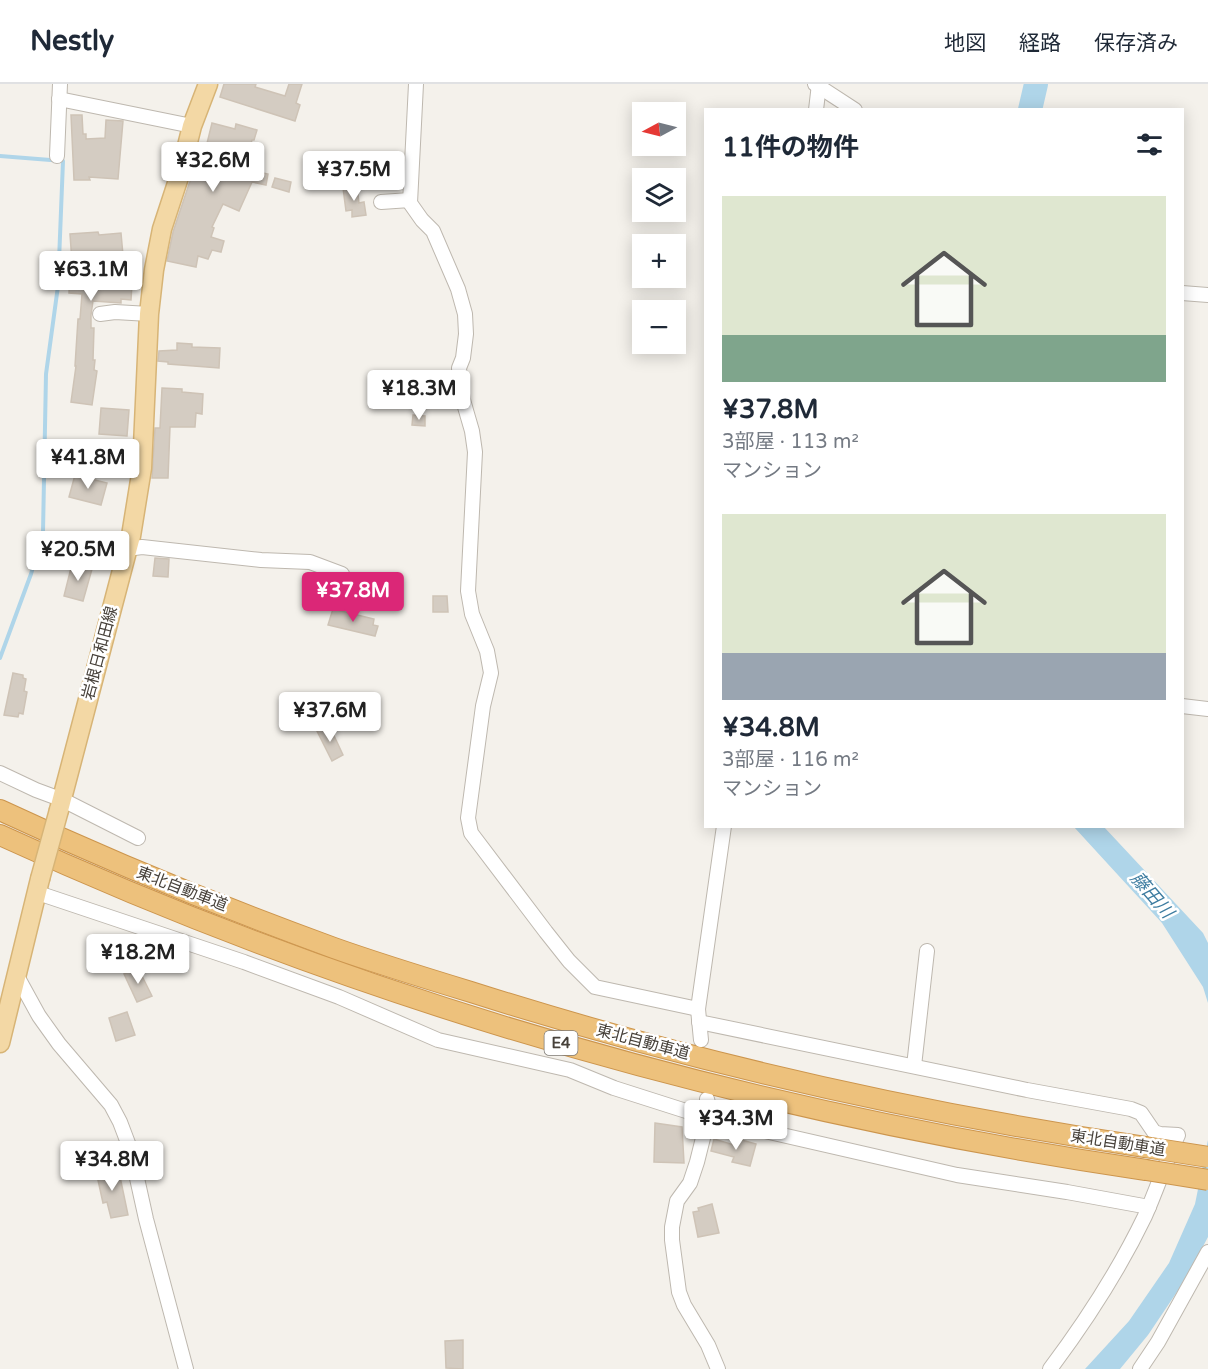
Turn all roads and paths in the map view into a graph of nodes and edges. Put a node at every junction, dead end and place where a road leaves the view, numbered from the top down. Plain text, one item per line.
1 (60, 84) edge
2 (208, 84) edge
3 (416, 84) edge
4 (818, 85) edge
5 (59, 99) junction
6 (816, 108) edge
7 (852, 108) edge
8 (192, 126) junction
9 (57, 156) dead end
10 (410, 200) junction
11 (381, 202) dead end
12 (1184, 293) edge
13 (1208, 295) edge
14 (100, 314) dead end
15 (149, 314) junction
16 (127, 549) junction
17 (342, 574) dead end
18 (1184, 706) edge
19 (1208, 709) edge
20 (0, 773) edge
21 (61, 805) junction
22 (0, 810) edge
23 (724, 828) edge
24 (0, 836) edge
25 (138, 838) dead end
26 (39, 886) junction
27 (927, 951) dead end
28 (17, 976) junction
29 (699, 1016) junction
30 (701, 1040) dead end
31 (0, 1043) edge
32 (914, 1066) junction
33 (707, 1099) dead end
34 (708, 1118) junction
35 (1208, 1157) edge
36 (1208, 1180) edge
37 (1149, 1207) junction
38 (1208, 1252) edge
39 (186, 1369) edge
40 (718, 1369) edge
41 (1050, 1369) edge
42 (1140, 1369) edge

1 - 5 street
2 - 8 main road, 岩根日和田線
3 - 10 street
4 - 6 street
4 - 7 street
5 - 8 street
5 - 9 street
8 - 15 main road, 岩根日和田線
10 - 11 street
10 - 29 street
12 - 13 street
14 - 15 street
15 - 16 main road, 岩根日和田線
16 - 17 street
16 - 21 main road, 岩根日和田線
18 - 19 street
20 - 21 street
21 - 25 street
21 - 26 main road, 岩根日和田線, bridge
22 - 35 highway, 東北自動車道 / E4, bridge
23 - 29 street
24 - 36 highway, 東北自動車道 / E4, bridge
26 - 28 main road, 岩根日和田線
26 - 34 street
27 - 32 street
28 - 31 main road, 岩根日和田線
28 - 39 street
29 - 30 street
29 - 32 street
32 - 37 street
33 - 34 street
34 - 37 street
34 - 40 street
37 - 41 street
38 - 42 street

